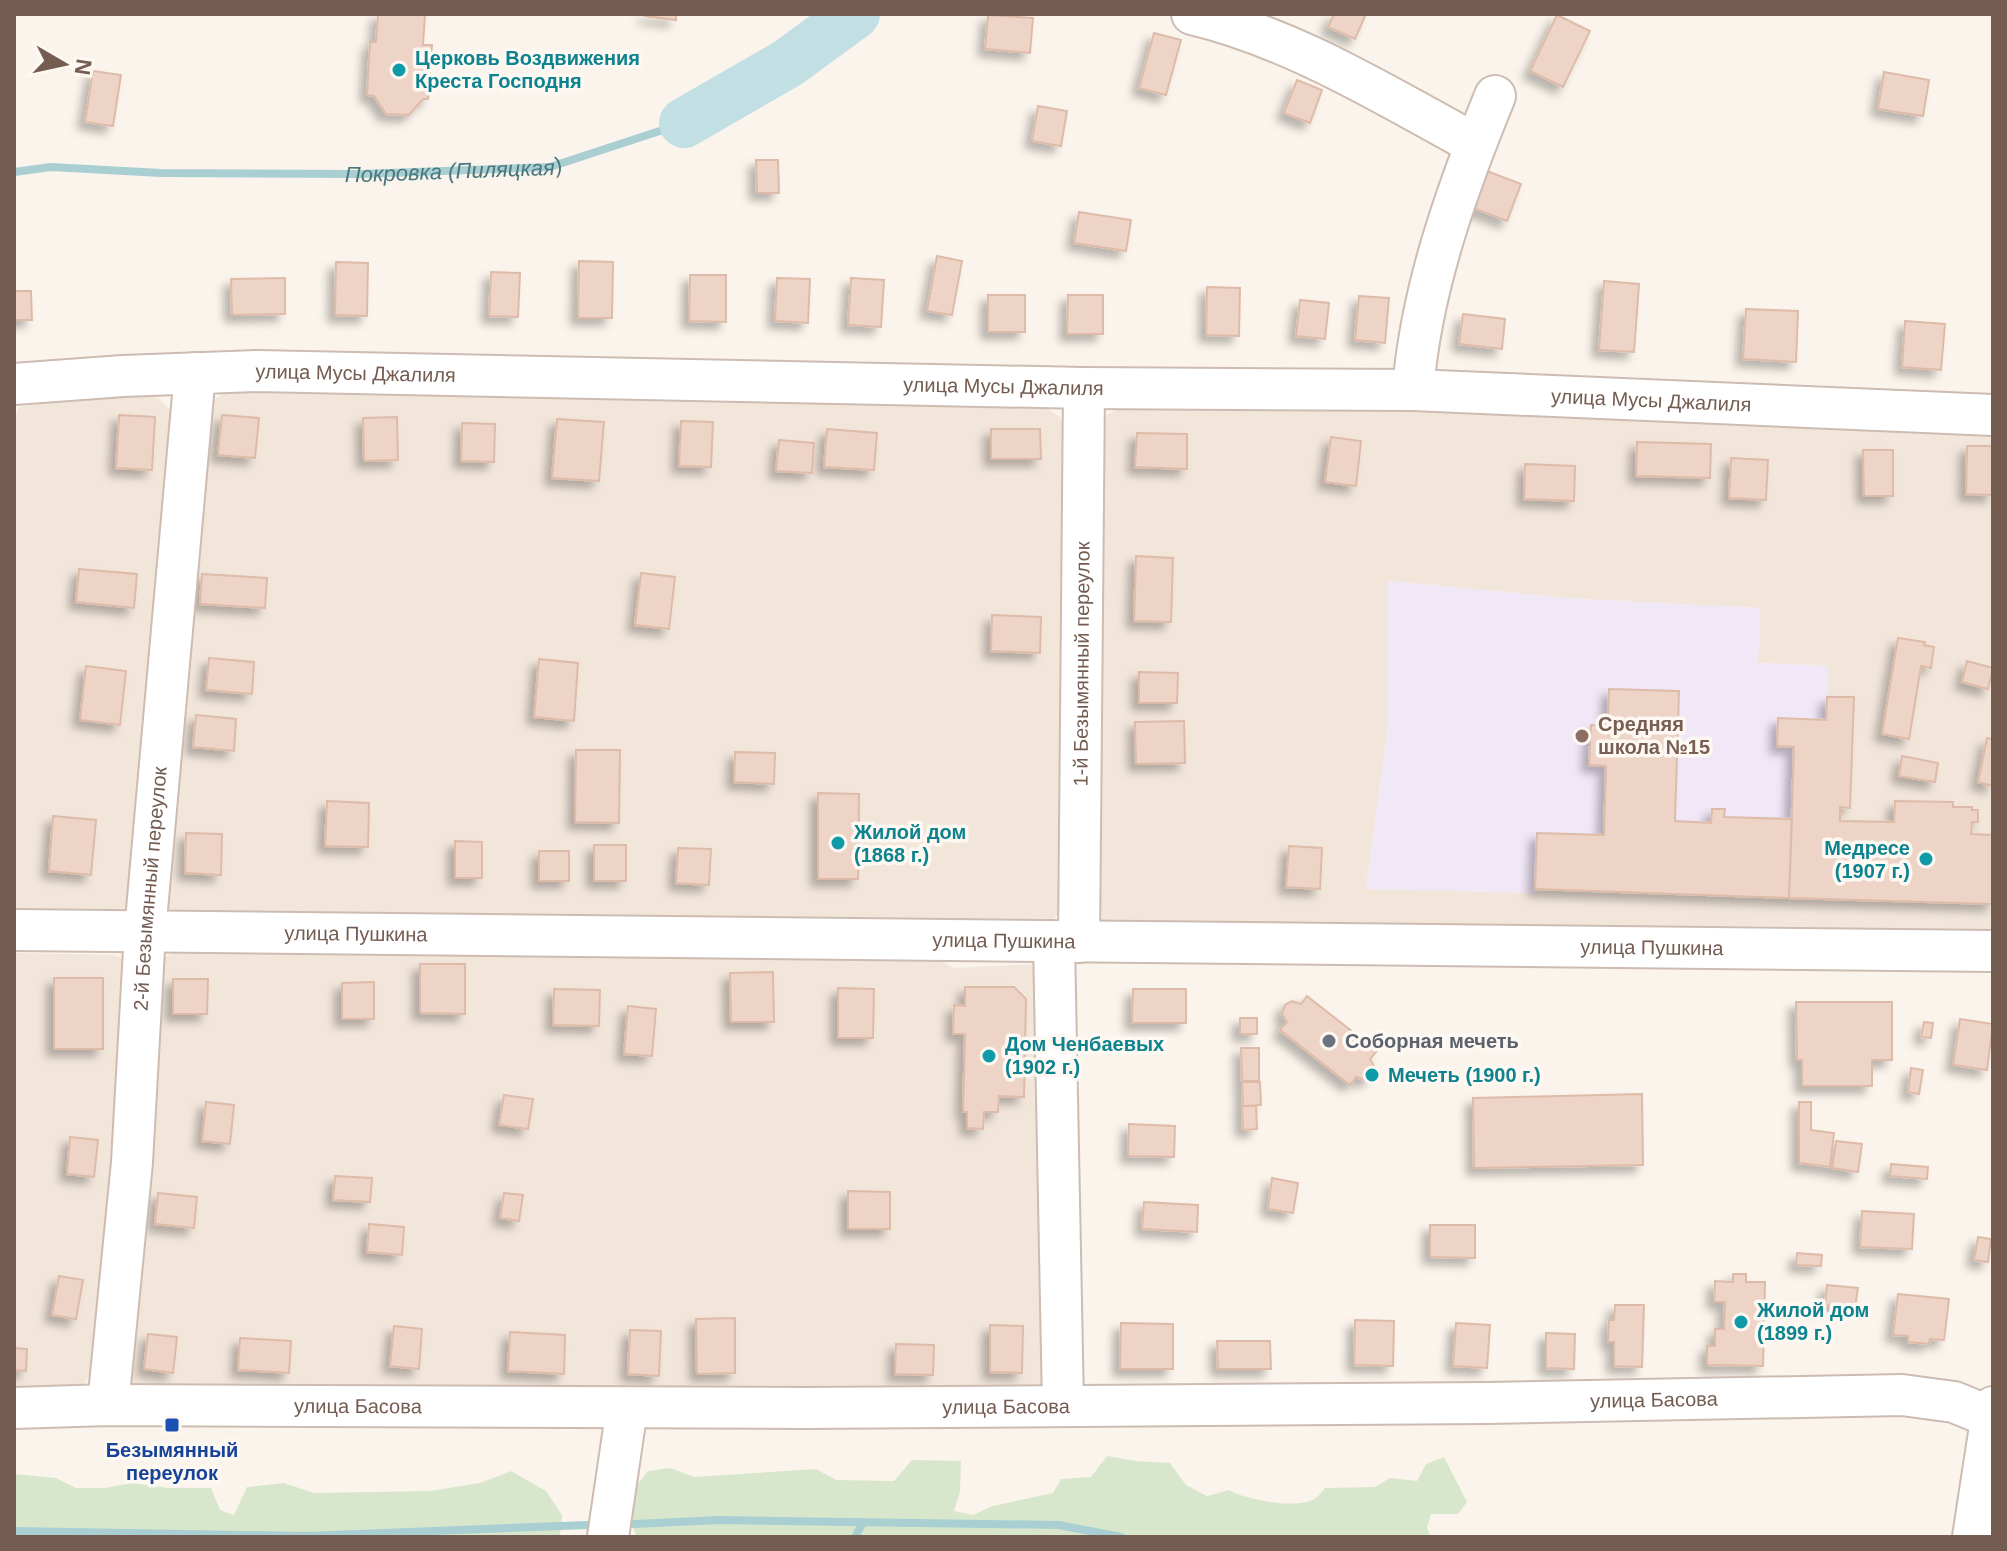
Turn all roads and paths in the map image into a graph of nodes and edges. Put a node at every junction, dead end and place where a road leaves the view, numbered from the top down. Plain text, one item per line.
1 (1192, 14) edge
2 (1495, 96) dead end
3 (1475, 144) junction
4 (195, 373) junction
5 (14, 384) edge
6 (1084, 388) junction
7 (1413, 390) junction
8 (1993, 415) edge
9 (14, 930) edge
10 (145, 932) junction
11 (1066, 942) junction
12 (1993, 951) edge
13 (108, 1405) junction
14 (1063, 1406) junction
15 (14, 1408) edge
16 (627, 1408) junction
17 (1992, 1414) edge
18 (608, 1537) edge
19 (1973, 1537) edge

1 - 3 street
2 - 3 street
3 - 7 street
4 - 5 street, улица Мусы Джалиля
4 - 6 street, улица Мусы Джалиля
4 - 10 street, 2-й Безымянный переулок
6 - 7 street, улица Мусы Джалиля
6 - 11 street, 1-й Безымянный переулок
7 - 8 street, улица Мусы Джалиля
9 - 10 street, улица Пушкина
10 - 11 street, улица Пушкина
10 - 13 street, 2-й Безымянный переулок
11 - 12 street, улица Пушкина
11 - 14 street, 1-й Безымянный переулок
13 - 15 street, улица Басова
13 - 16 street, улица Басова
14 - 16 street, улица Басова
14 - 17 street, улица Басова
16 - 18 street
17 - 19 street

